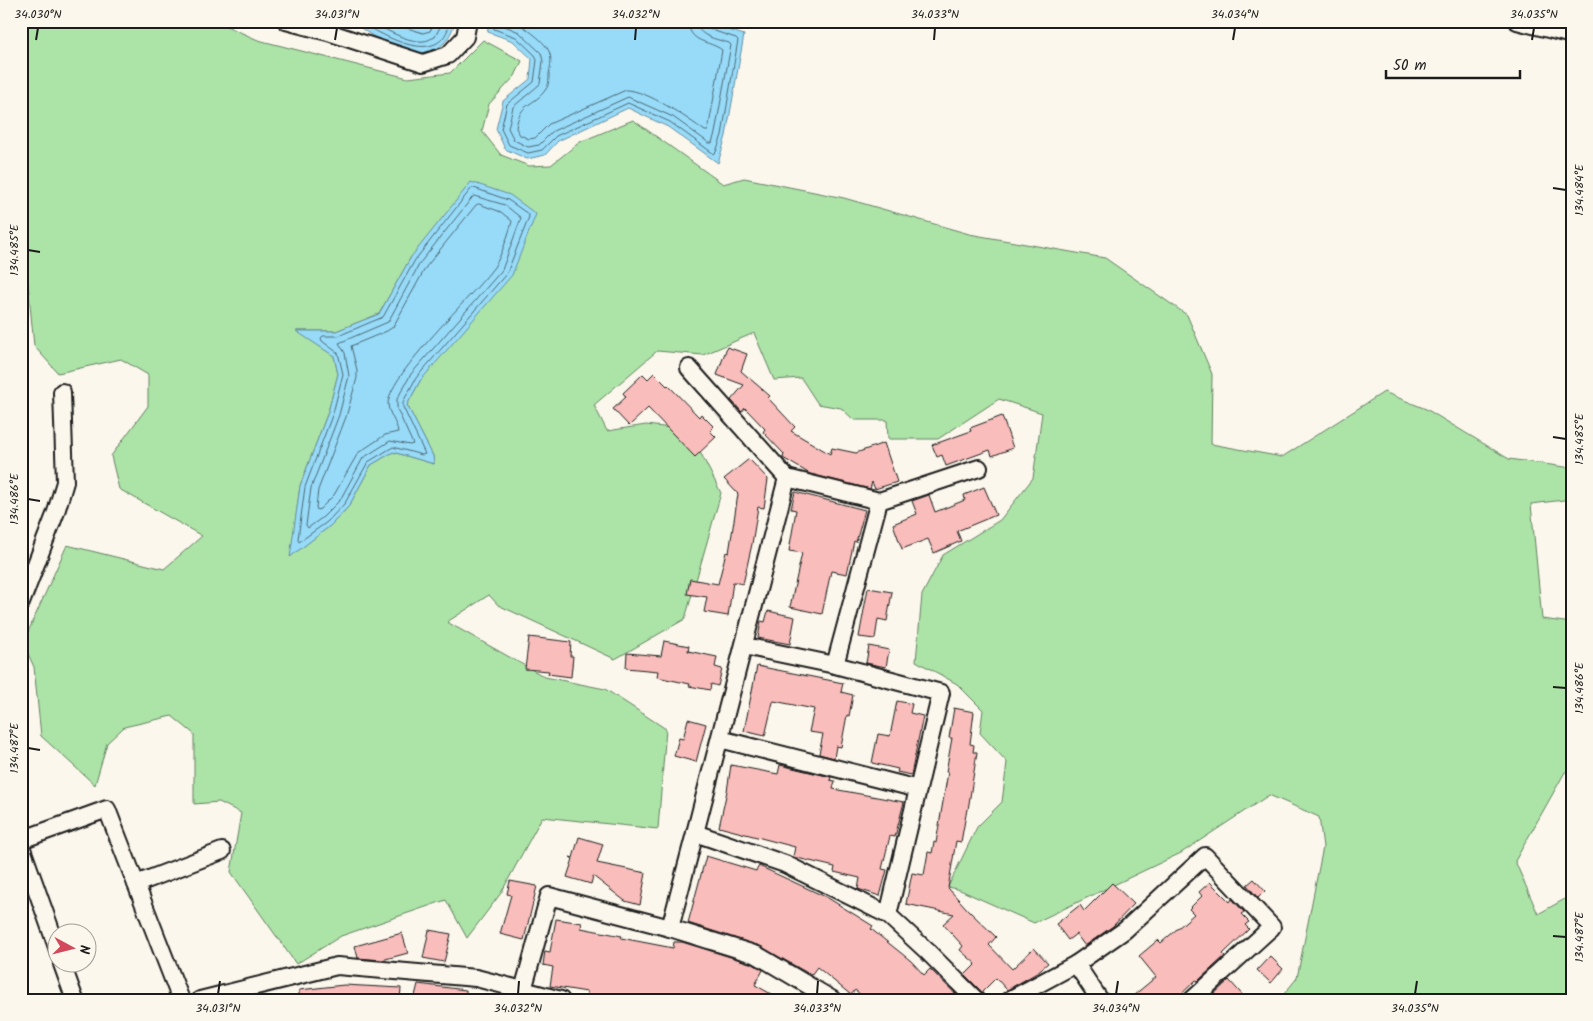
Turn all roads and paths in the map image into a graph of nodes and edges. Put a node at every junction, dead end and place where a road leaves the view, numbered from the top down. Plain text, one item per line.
1 (286, 21) edge
2 (468, 21) edge
3 (1517, 21) edge
4 (1572, 35) edge
5 (689, 368) dead end
6 (62, 392) dead end
7 (979, 468) dead end
8 (787, 478) junction
9 (878, 501) junction
10 (21, 603) edge
11 (744, 646) junction
12 (835, 665) junction
13 (720, 739) junction
14 (918, 789) junction
15 (695, 833) junction
16 (21, 840) edge
17 (21, 846) edge
18 (222, 851) dead end
19 (136, 884) junction
20 (888, 915) junction
21 (49, 924) edge
22 (670, 928) junction
23 (1076, 964) junction
24 (66, 974) edge
25 (522, 995) edge
26 (75, 1000) edge
27 (181, 1000) edge
28 (200, 1000) edge
29 (561, 1000) edge
30 (833, 1000) edge
31 (976, 1000) edge
32 (1009, 1000) edge
33 (1100, 1000) edge
34 (1192, 1000) edge

1 - 2 street
3 - 4 street
5 - 8 street
6 - 10 street
7 - 9 street
8 - 9 street
8 - 11 street
9 - 12 street
11 - 12 street
11 - 13 street
12 - 14 street
13 - 14 street
13 - 15 street
14 - 20 street
15 - 20 street
15 - 22 street
16 - 19 street
17 - 21 street
18 - 19 street
19 - 27 street
20 - 31 street
22 - 25 street
22 - 30 street
23 - 32 street
23 - 33 street
23 - 34 street
24 - 26 street
25 - 28 street
25 - 29 street

